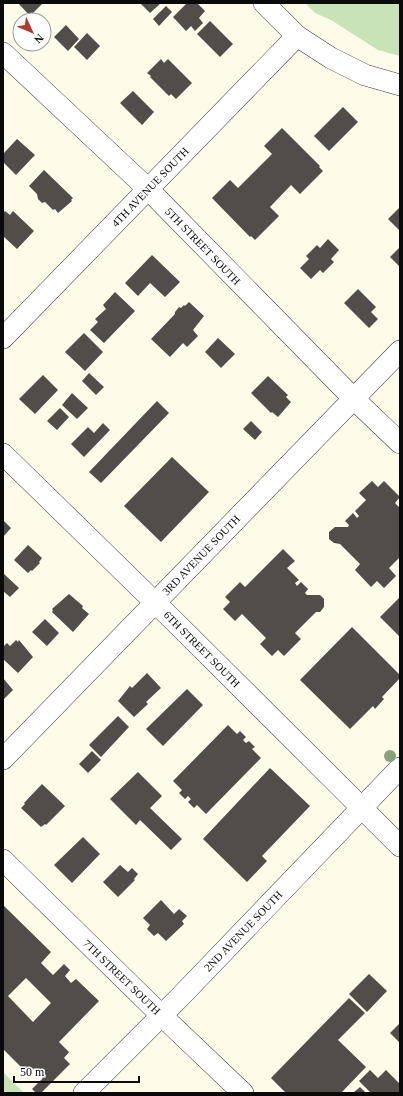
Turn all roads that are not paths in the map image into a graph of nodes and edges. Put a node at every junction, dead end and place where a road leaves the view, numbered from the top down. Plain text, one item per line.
1 (264, 3) edge
2 (297, 36) junction
3 (3, 53) edge
4 (400, 85) edge
5 (148, 189) junction
6 (3, 338) edge
7 (400, 351) edge
8 (354, 399) junction
9 (400, 443) edge
10 (3, 454) edge
11 (155, 602) junction
12 (3, 759) edge
13 (400, 768) edge
14 (362, 807) junction
15 (400, 846) edge
16 (3, 860) edge
17 (161, 1015) junction
18 (84, 1093) edge
19 (243, 1093) edge

1 - 2 street
2 - 4 street
2 - 5 street, 4TH AVENUE SOUTH
3 - 5 street, 5TH STREET SOUTH
5 - 6 street, 4TH AVENUE SOUTH
5 - 8 street, 5TH STREET SOUTH
7 - 8 street, 3RD AVENUE SOUTH
8 - 9 street, 5TH STREET SOUTH
8 - 11 street, 3RD AVENUE SOUTH
10 - 11 street, 6TH STREET SOUTH
11 - 12 street, 3RD AVENUE SOUTH
11 - 14 street, 6TH STREET SOUTH
13 - 14 street, 2ND AVENUE SOUTH
14 - 15 street, 6TH STREET SOUTH
14 - 17 street, 2ND AVENUE SOUTH
16 - 17 street, 7TH STREET SOUTH
17 - 18 street, 2ND AVENUE SOUTH
17 - 19 street, 7TH STREET SOUTH

